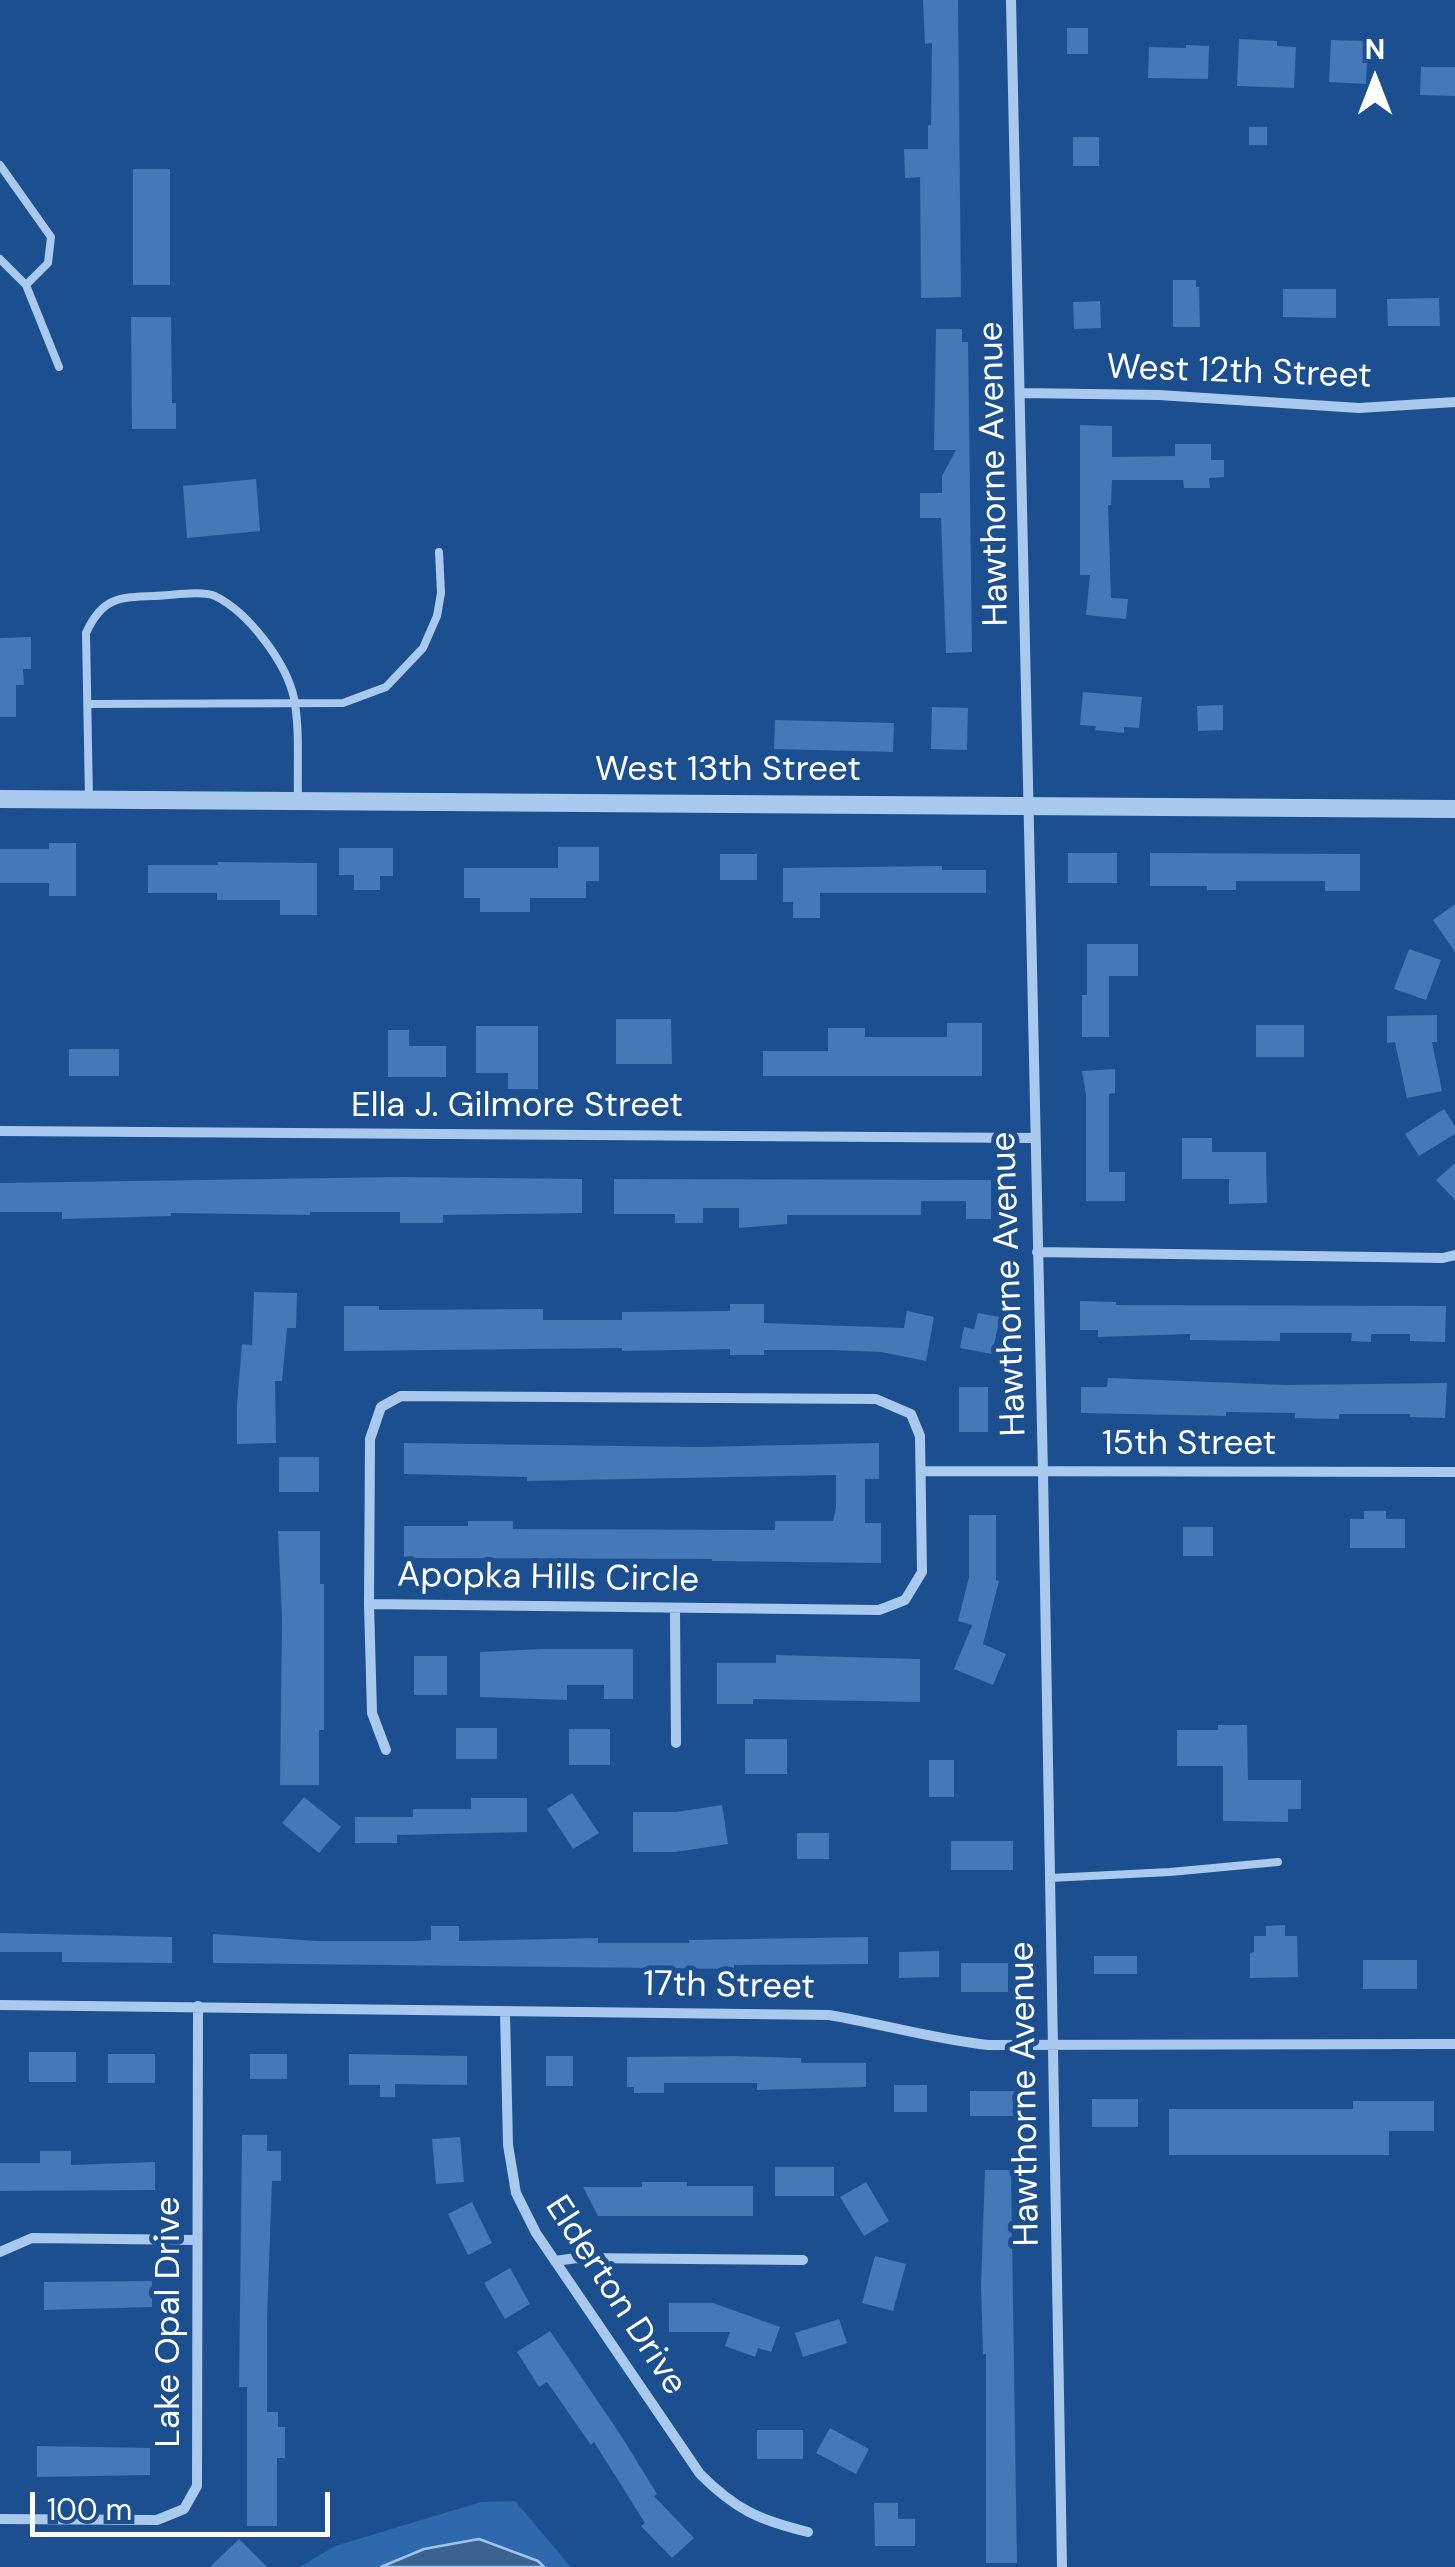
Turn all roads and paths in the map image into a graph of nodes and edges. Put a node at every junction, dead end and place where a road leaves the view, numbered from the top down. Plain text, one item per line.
1 (1011, 0) edge
2 (0, 164) edge
3 (0, 259) edge
4 (26, 285) junction
5 (59, 366) dead end
6 (1021, 393) junction
7 (1455, 402) edge
8 (439, 552) dead end
9 (88, 704) junction
10 (294, 704) junction
11 (0, 799) edge
12 (89, 800) junction
13 (299, 801) junction
14 (1029, 806) junction
15 (1455, 809) edge
16 (0, 1131) edge
17 (1033, 1138) junction
18 (1037, 1252) junction
19 (1455, 1255) edge
20 (922, 1472) junction
21 (1455, 1472) edge
22 (1043, 1473) junction
23 (369, 1604) junction
24 (675, 1608) junction
25 (676, 1743) dead end
26 (386, 1750) dead end
27 (1278, 1862) dead end
28 (1050, 1878) junction
29 (0, 2005) edge
30 (198, 2006) junction
31 (505, 2012) junction
32 (1455, 2044) edge
33 (1052, 2045) junction
34 (197, 2240) junction
35 (0, 2252) edge
36 (802, 2260) dead end
37 (555, 2261) junction
38 (0, 2519) edge
39 (808, 2532) dead end
40 (1062, 2567) edge

1 - 6 street, Hawthorne Avenue
2 - 4 lane
3 - 4 lane
4 - 5 lane
6 - 7 street, West 12th Street
6 - 14 street, Hawthorne Avenue
8 - 10 lane
9 - 10 lane
9 - 10 lane
9 - 12 lane
10 - 13 lane
11 - 12 street, West 13th Street
12 - 13 street, West 13th Street
13 - 14 street, West 13th Street
14 - 15 street, West 13th Street
14 - 17 street, Hawthorne Avenue
16 - 17 street, Ella J. Gilmore Street
17 - 18 street, Hawthorne Avenue
18 - 19 street
18 - 22 street, Hawthorne Avenue
20 - 22 street, 15th Street
20 - 23 street, Apopka Hills Circle
20 - 24 street, Apopka Hills Circle
21 - 22 street, 15th Street
22 - 28 street, Hawthorne Avenue
23 - 24 street, Apopka Hills Circle
23 - 26 street
24 - 25 street
27 - 28 lane
28 - 33 street, Hawthorne Avenue
29 - 30 street, 17th Street
30 - 31 street, 17th Street
30 - 34 street, Lake Opal Drive
31 - 33 street, 17th Street
31 - 37 street, Elderton Drive
32 - 33 street, 17th Street
33 - 40 street, Hawthorne Avenue
34 - 35 street
34 - 38 street, Lake Opal Drive
36 - 37 street
37 - 39 street, Elderton Drive

